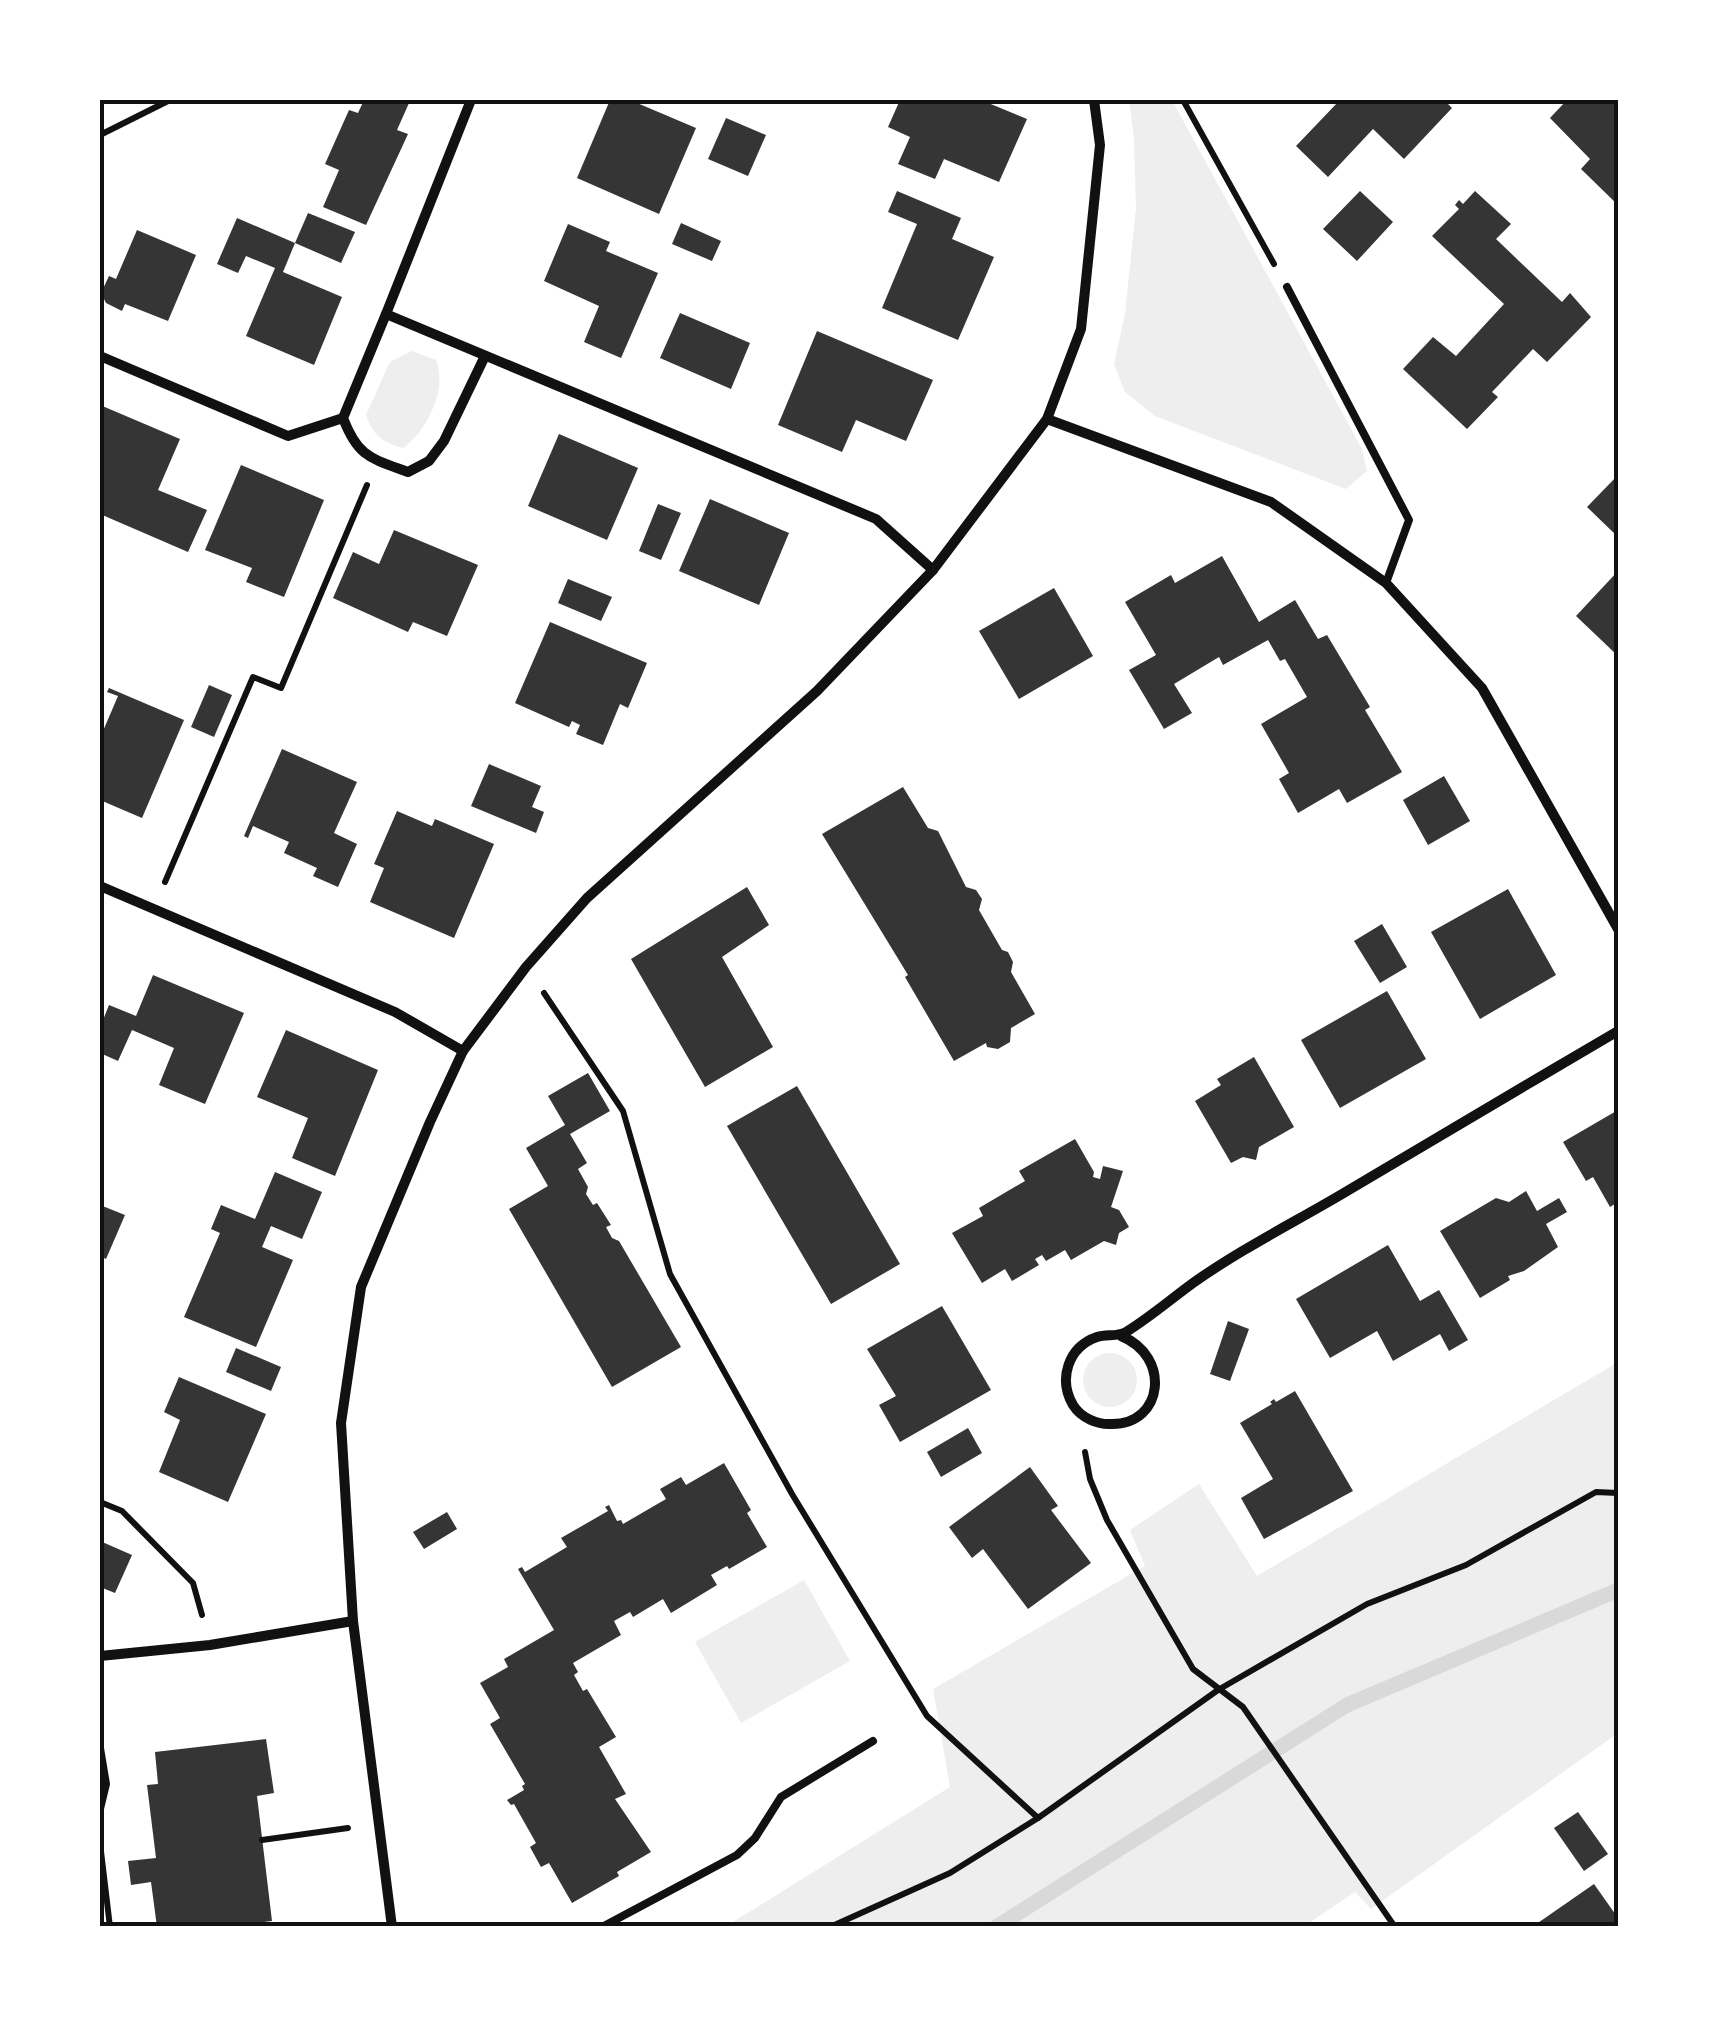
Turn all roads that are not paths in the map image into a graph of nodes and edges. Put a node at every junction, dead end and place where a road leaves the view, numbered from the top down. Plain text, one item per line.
1 (471, 100) edge
2 (1094, 100) edge
3 (1286, 287) road end
4 (386, 314) junction
5 (100, 356) edge
6 (486, 356) junction
7 (343, 418) junction
8 (1048, 419) junction
9 (933, 570) junction
10 (1386, 582) junction
11 (100, 886) edge
12 (1618, 929) edge
13 (1618, 1031) edge
14 (463, 1052) junction
15 (1121, 1336) junction
16 (353, 1621) junction
17 (100, 1656) edge
18 (873, 1742) dead end
19 (392, 1927) edge
20 (602, 1927) edge

1 - 4 street
2 - 8 street
3 - 10 lane
4 - 6 street
4 - 7 street
5 - 7 street
6 - 7 street
6 - 9 street
8 - 9 street
8 - 10 street
9 - 14 street
10 - 12 street
11 - 14 street
13 - 15 street
14 - 16 street
15 - 15 street
16 - 17 street
16 - 19 street
18 - 20 lane

